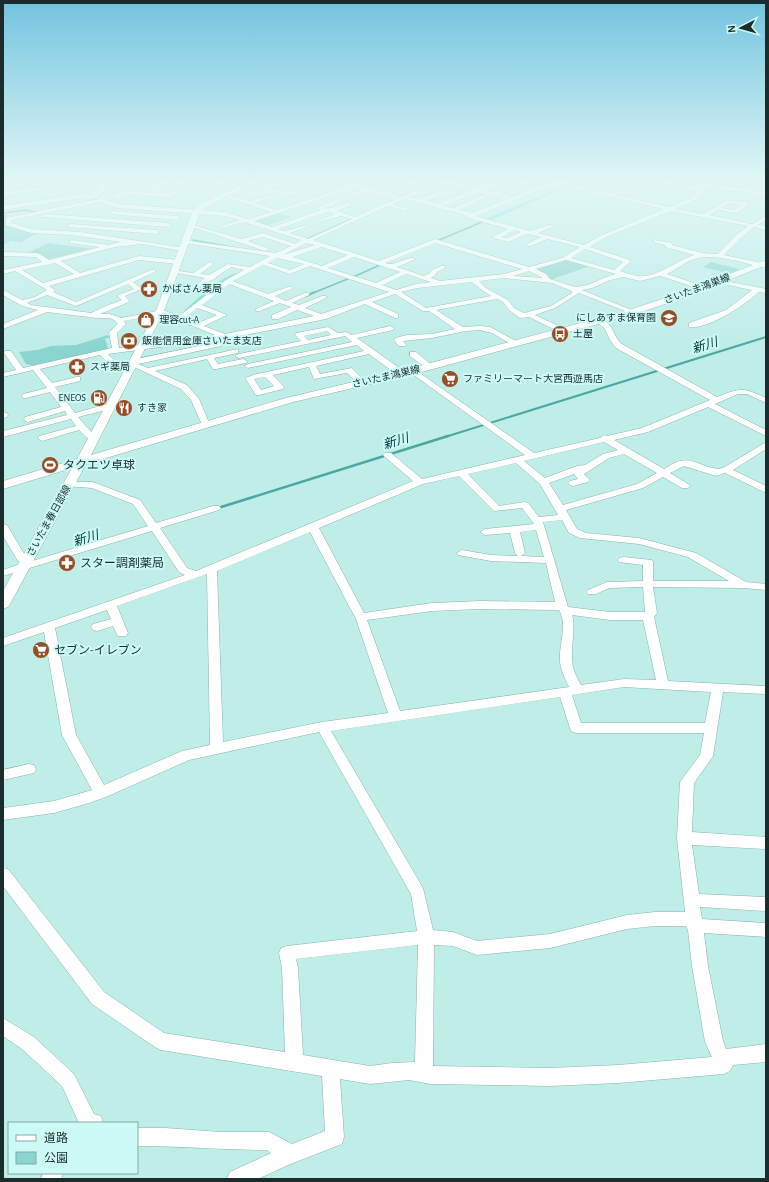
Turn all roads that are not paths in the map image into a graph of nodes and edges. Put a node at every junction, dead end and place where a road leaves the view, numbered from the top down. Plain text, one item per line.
1 (106, 237) edge
2 (148, 237) edge
3 (187, 237) edge
4 (228, 237) edge
5 (257, 237) edge
6 (270, 237) edge
7 (295, 237) edge
8 (311, 237) edge
9 (499, 237) edge
10 (515, 237) edge
11 (546, 237) joint
12 (602, 237) edge
13 (737, 237) edge
14 (113, 238) joint
15 (305, 240) junction
16 (656, 241) dead end
17 (72, 242) dead end
18 (139, 242) junction
19 (243, 242) junction
20 (292, 244) junction
21 (184, 245) junction
22 (320, 245) junction
23 (529, 245) dead end
24 (108, 247) junction
25 (585, 247) junction
26 (3, 254) edge
27 (354, 255) junction
28 (702, 255) junction
29 (275, 256) junction
30 (288, 256) junction
31 (720, 256) junction
32 (412, 258) dead end
33 (565, 258) junction
34 (55, 260) junction
35 (47, 262) junction
36 (262, 263) junction
37 (380, 263) junction
38 (210, 264) dead end
39 (310, 264) junction
40 (764, 264) edge
41 (176, 266) junction
42 (392, 267) junction
43 (443, 267) dead end
44 (323, 268) junction
45 (530, 268) junction
46 (16, 269) junction
47 (250, 269) junction
48 (153, 271) dead end
49 (3, 272) edge
50 (406, 272) junction
51 (615, 272) junction
52 (194, 274) junction
53 (623, 274) junction
54 (662, 274) junction
55 (79, 275) junction
56 (504, 276) junction
57 (210, 277) junction
58 (425, 278) junction
59 (474, 280) junction
60 (547, 280) junction
61 (228, 281) junction
62 (129, 282) junction
63 (720, 282) junction
64 (442, 283) junction
65 (42, 285) junction
66 (199, 285) dead end
67 (377, 285) junction
68 (290, 288) dead end
69 (704, 288) junction
70 (575, 290) junction
71 (762, 290) edge
72 (3, 292) edge
73 (396, 292) junction
74 (48, 293) junction
75 (308, 294) dead end
76 (79, 295) dead end
77 (269, 296) junction
78 (324, 297) dead end
79 (498, 298) junction
80 (68, 301) junction
81 (283, 302) junction
82 (366, 302) junction
83 (21, 303) junction
84 (197, 306) junction
85 (298, 308) junction
86 (436, 308) dead end
87 (48, 310) junction
88 (258, 310) dead end
89 (160, 312) junction
90 (632, 312) junction
91 (529, 314) junction
92 (92, 315) junction
93 (395, 316) dead end
94 (275, 317) dead end
95 (323, 317) junction
96 (180, 318) junction
97 (120, 320) junction
98 (600, 321) junction
99 (692, 325) dead end
100 (198, 326) junction
101 (3, 327) edge
102 (390, 328) dead end
103 (462, 330) junction
104 (562, 331) junction
105 (350, 338) junction
106 (223, 339) junction
107 (357, 343) junction
108 (402, 344) dead end
109 (515, 344) junction
110 (142, 349) junction
111 (116, 350) junction
112 (102, 352) junction
113 (369, 352) junction
114 (8, 353) dead end
115 (413, 354) dead end
116 (209, 357) junction
117 (241, 359) junction
118 (134, 363) junction
119 (311, 364) junction
120 (429, 366) junction
121 (35, 367) junction
122 (148, 370) junction
123 (21, 371) junction
124 (414, 371) junction
125 (267, 374) junction
126 (402, 374) junction
127 (3, 375) edge
128 (256, 376) junction
129 (77, 379) dead end
130 (363, 383) junction
131 (51, 387) junction
132 (26, 396) dead end
133 (766, 401) edge
134 (712, 402) junction
135 (111, 406) junction
136 (67, 408) junction
137 (73, 415) junction
138 (28, 419) dead end
139 (206, 425) junction
140 (82, 427) junction
141 (766, 433) edge
142 (3, 434) edge
143 (95, 437) junction
144 (42, 438) dead end
145 (604, 438) junction
146 (766, 445) edge
147 (625, 451) junction
148 (388, 455) dead end
149 (531, 455) junction
150 (517, 459) junction
151 (82, 461) junction
152 (587, 468) junction
153 (726, 470) junction
154 (462, 472) junction
155 (664, 473) junction
156 (420, 482) junction
157 (544, 482) junction
158 (573, 483) dead end
159 (3, 484) edge
160 (69, 484) junction
161 (685, 486) dead end
162 (766, 490) edge
163 (216, 508) dead end
164 (562, 513) junction
165 (538, 523) junction
166 (3, 527) edge
167 (153, 527) junction
168 (313, 527) junction
169 (514, 529) junction
170 (485, 532) dead end
171 (462, 553) dead end
172 (520, 553) dead end
173 (550, 560) junction
174 (623, 560) dead end
175 (26, 564) junction
176 (212, 569) junction
177 (3, 573) edge
178 (197, 575) junction
179 (649, 584) junction
180 (743, 585) junction
181 (766, 587) edge
182 (592, 592) dead end
183 (3, 604) edge
184 (110, 605) junction
185 (563, 608) junction
186 (648, 616) junction
187 (360, 617) junction
188 (117, 620) junction
189 (49, 627) junction
190 (97, 627) dead end
191 (122, 633) dead end
192 (3, 642) edge
193 (663, 685) junction
194 (718, 688) junction
195 (570, 690) junction
196 (766, 690) edge
197 (395, 716) junction
198 (322, 727) junction
199 (711, 728) junction
200 (218, 748) junction
201 (28, 770) dead end
202 (3, 775) edge
203 (101, 793) junction
204 (3, 814) edge
205 (684, 838) junction
206 (766, 843) edge
207 (3, 874) edge
208 (691, 900) junction
209 (766, 904) edge
210 (693, 922) junction
211 (766, 930) edge
212 (425, 934) junction
213 (286, 948) dead end
214 (3, 1026) edge
215 (766, 1053) edge
216 (722, 1058) junction
217 (294, 1062) junction
218 (330, 1068) junction
219 (424, 1071) junction
220 (86, 1120) edge
221 (138, 1137) edge
222 (291, 1154) junction
223 (236, 1179) edge

1 - 14 street
2 - 18 street
3 - 21 main road, さいたま春日部線
4 - 19 street
5 - 19 street
6 - 20 street
7 - 15 street
8 - 15 street
9 - 10 street
11 - 23 street
11 - 25 street
12 - 25 street
13 - 31 street
14 - 18 street
15 - 20 street
15 - 22 street
15 - 29 street
16 - 28 street
17 - 24 street
18 - 21 street
18 - 24 street
19 - 20 street
21 - 29 street
21 - 41 main road, さいたま春日部線
22 - 27 street
22 - 30 street
24 - 34 street
25 - 33 street
25 - 51 street
26 - 35 street
27 - 37 street
27 - 44 street
28 - 31 street
28 - 54 street
29 - 30 street
29 - 36 street
30 - 39 street
31 - 40 street
32 - 42 street
33 - 45 street
33 - 51 street
34 - 35 street
34 - 55 street
35 - 46 street
36 - 39 street
36 - 47 street
37 - 42 street
37 - 45 street
38 - 52 street
39 - 44 street
40 - 63 main road, さいたま鴻巣線
41 - 52 street
41 - 55 street
41 - 89 main road, さいたま春日部線
42 - 50 street
43 - 58 street
44 - 67 street
45 - 56 street
45 - 60 street
46 - 49 street
46 - 65 street
47 - 57 street
47 - 61 street
48 - 62 street
50 - 58 street
50 - 67 street
51 - 53 street
52 - 57 street
53 - 54 street
53 - 70 street
54 - 69 street
55 - 65 street
56 - 59 street
56 - 60 street
57 - 61 street
57 - 66 street
58 - 64 street
59 - 64 street
59 - 79 street
60 - 70 street
61 - 77 street
61 - 84 street
62 - 80 street
62 - 92 street
63 - 69 main road, さいたま鴻巣線
63 - 71 street
64 - 73 street
65 - 74 street
67 - 73 street
68 - 77 street
69 - 90 main road, さいたま鴻巣線
70 - 90 street
70 - 91 street
71 - 99 street
72 - 83 street
73 - 82 street
73 - 103 street
74 - 80 street
74 - 83 street
75 - 81 street
76 - 80 street
77 - 81 street
78 - 85 street
79 - 86 street
79 - 91 street
80 - 87 street
81 - 85 street
81 - 88 street
82 - 93 street
82 - 95 street
83 - 87 street
84 - 96 street
84 - 100 street
85 - 94 street
85 - 95 street
87 - 92 street
87 - 101 street
89 - 96 street
89 - 97 street
89 - 110 main road, さいたま春日部線
90 - 98 main road, さいたま鴻巣線
91 - 104 street
92 - 97 street
95 - 106 street
96 - 100 street
97 - 111 street
98 - 104 main road, さいたま鴻巣線
98 - 134 street
100 - 106 street
102 - 105 street
103 - 108 street
103 - 109 street
104 - 109 main road, さいたま鴻巣線
105 - 107 street
105 - 117 street
106 - 110 street
106 - 117 street
106 - 118 street
107 - 113 street
107 - 117 street
109 - 120 main road, さいたま鴻巣線
110 - 111 street
110 - 112 street
110 - 118 main road, さいたま春日部線
111 - 112 street
112 - 121 street
113 - 119 street
113 - 126 street
114 - 123 street
115 - 120 street
116 - 117 street
116 - 117 street
116 - 122 street
117 - 128 street
118 - 122 street
118 - 135 main road, さいたま春日部線
119 - 125 street
119 - 130 street
120 - 124 main road, さいたま鴻巣線
121 - 123 street
121 - 131 street
122 - 139 street
123 - 127 street
124 - 126 main road, さいたま鴻巣線
124 - 149 street
125 - 128 street
125 - 128 street
126 - 130 main road, さいたま鴻巣線
129 - 131 street
130 - 139 main road, さいたま鴻巣線
131 - 132 street
131 - 136 street
133 - 134 street
134 - 141 street
134 - 145 street
135 - 137 street
135 - 143 main road, さいたま春日部線
136 - 137 street
136 - 138 street
137 - 140 street
137 - 142 street
139 - 151 main road, さいたま鴻巣線
140 - 143 street
140 - 144 street
143 - 151 main road, さいたま春日部線
145 - 147 street
145 - 149 street
146 - 153 street
147 - 152 street
147 - 155 street
148 - 156 street
149 - 150 street
150 - 154 street
150 - 157 street
151 - 159 main road, さいたま鴻巣線
151 - 160 main road, さいたま春日部線
152 - 157 street
152 - 158 street
153 - 155 street
153 - 162 street
154 - 156 street
154 - 165 street
155 - 161 street
155 - 164 street
156 - 168 street
157 - 164 street
160 - 167 street
160 - 175 main road, さいたま春日部線
163 - 167 street
164 - 165 street
164 - 180 street
165 - 169 street
165 - 173 street
166 - 175 street
167 - 175 street
167 - 178 street
168 - 176 street
168 - 187 street
169 - 170 street
169 - 172 street
171 - 173 street
173 - 185 street
174 - 179 street
175 - 177 street
175 - 183 main road, さいたま春日部線
176 - 178 street
176 - 200 street
178 - 184 street
179 - 180 street
179 - 182 street
179 - 186 street
180 - 181 street
184 - 188 street
184 - 189 street
185 - 186 street
185 - 187 street
185 - 195 street
186 - 193 street
187 - 197 street
188 - 190 street
188 - 191 street
189 - 192 street
189 - 203 street
193 - 194 street
193 - 195 street
194 - 196 street
194 - 199 street
195 - 197 street
195 - 199 street
197 - 198 street
198 - 200 street
198 - 212 street
199 - 205 street
200 - 203 street
201 - 202 street
203 - 204 street
205 - 206 street
205 - 208 street
207 - 217 street
208 - 209 street
208 - 210 street
210 - 211 street
210 - 212 street
210 - 216 street
212 - 213 street
212 - 217 street
212 - 219 street
214 - 220 street
215 - 216 street
216 - 219 street
217 - 218 street
218 - 219 street
218 - 222 street
221 - 222 street
222 - 223 street

